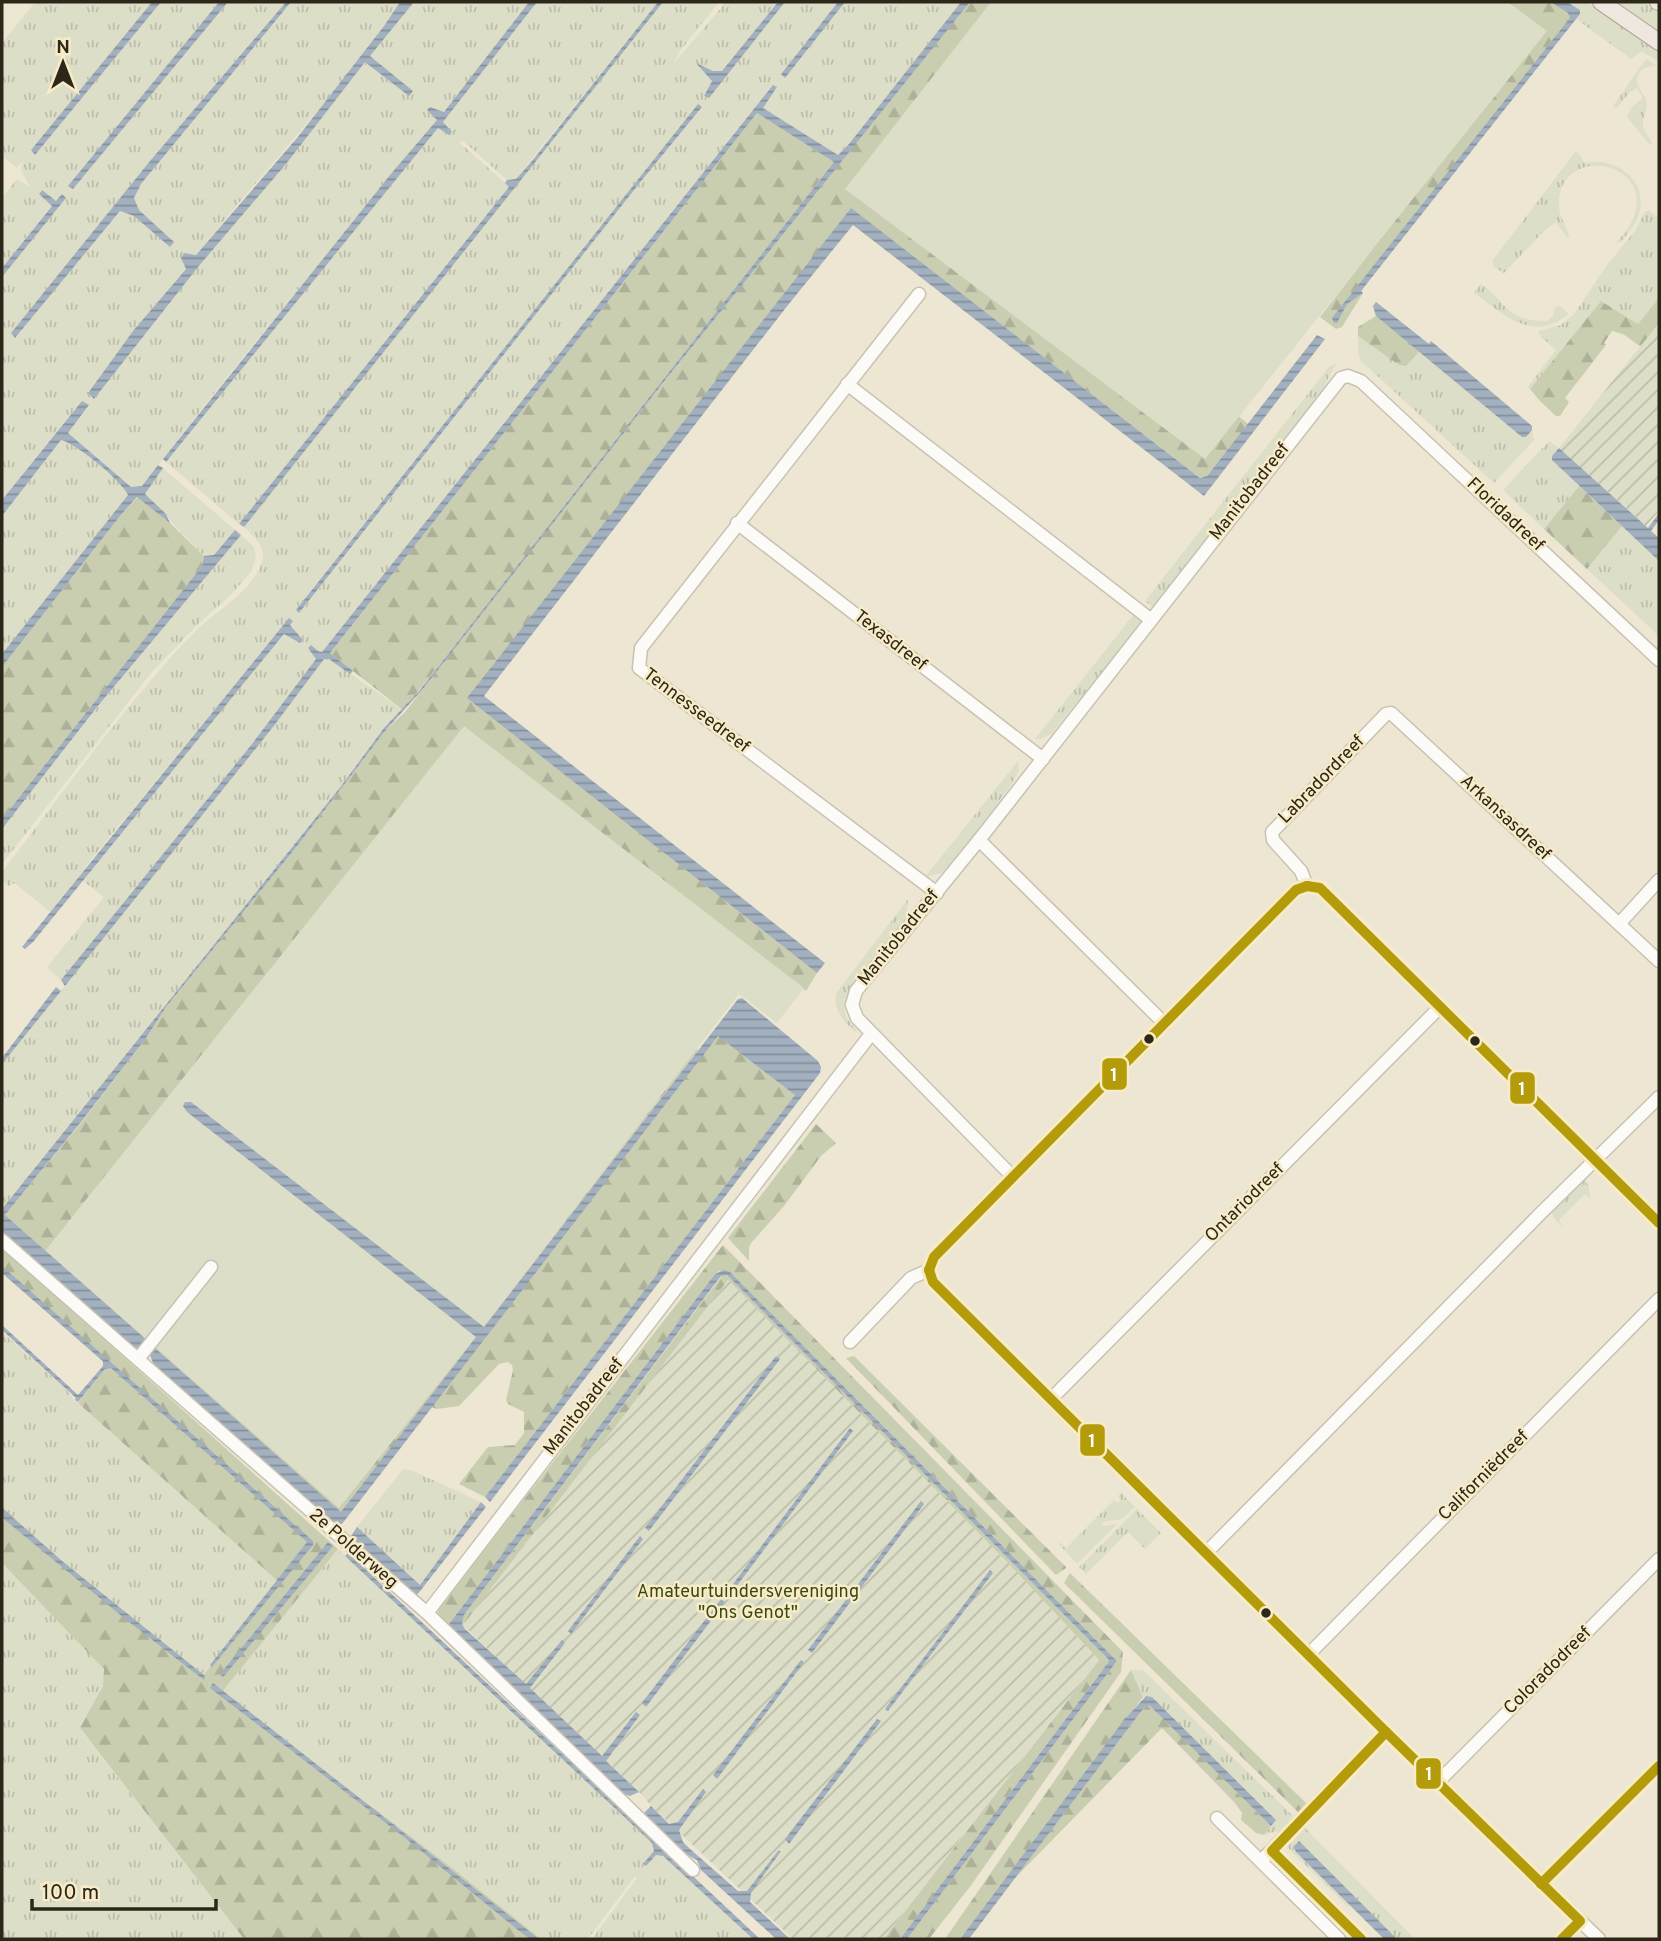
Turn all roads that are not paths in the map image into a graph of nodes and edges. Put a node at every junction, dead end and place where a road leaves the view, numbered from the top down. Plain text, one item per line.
1 (1601, 2) edge
2 (1659, 42) edge
3 (919, 294) dead end
4 (1348, 376) joint
5 (848, 384) junction
6 (737, 523) junction
7 (1150, 619) junction
8 (1659, 660) edge
9 (1391, 713) joint
10 (1043, 759) junction
11 (979, 840) junction
12 (1659, 880) edge
13 (1307, 886) junction
14 (937, 893) junction
15 (1619, 924) junction
16 (1659, 961) edge
17 (1440, 1007) junction
18 (1165, 1024) junction
19 (871, 1034) junction
20 (1659, 1097) edge
21 (1595, 1160) junction
22 (1013, 1177) junction
23 (1659, 1223) edge
24 (2, 1240) edge
25 (211, 1267) dead end
26 (929, 1270) junction
27 (1659, 1299) edge
28 (850, 1342) dead end
29 (138, 1359) junction
30 (1051, 1399) junction
31 (1206, 1553) junction
32 (1659, 1559) edge
33 (427, 1613) junction
34 (1309, 1654) junction
35 (1386, 1732) junction
36 (1659, 1766) edge
37 (1438, 1782) junction
38 (1217, 1818) dead end
39 (1262, 1860) junction
40 (693, 1870) dead end
41 (1541, 1884) junction
42 (1580, 1921) junction
43 (1339, 1939) edge
44 (1562, 1939) edge
45 (1599, 1939) edge

1 - 2 main road
3 - 5 street, Tennesseedreef
4 - 7 street, Manitobadreef
4 - 8 street, Floridadreef
5 - 6 street, Tennesseedreef
5 - 7 street
6 - 10 street, Texasdreef
6 - 14 street, Tennesseedreef
7 - 10 street, Manitobadreef
9 - 13 street, Labradordreef
9 - 15 street, Arkansasdreef
10 - 11 street, Manitobadreef
11 - 14 street, Manitobadreef
11 - 18 street
12 - 15 street
13 - 17 street
13 - 18 street
14 - 19 street, Manitobadreef
15 - 16 street, Arkansasdreef
17 - 21 street
17 - 30 street, Ontariodreef
18 - 22 street
19 - 22 street
19 - 33 street, Manitobadreef
20 - 21 street
21 - 23 street
21 - 31 street
22 - 26 street
24 - 29 street, 2e Polderweg
25 - 29 street
26 - 28 street
26 - 30 street
27 - 34 street, Californiëdreef
29 - 33 street, 2e Polderweg
30 - 31 street
31 - 34 street
32 - 37 street, Coloradodreef
33 - 40 street, 2e Polderweg
34 - 35 street
35 - 37 street
35 - 39 street
36 - 41 street
37 - 41 street
38 - 39 street
39 - 43 street
41 - 42 street
42 - 44 street
42 - 45 street

